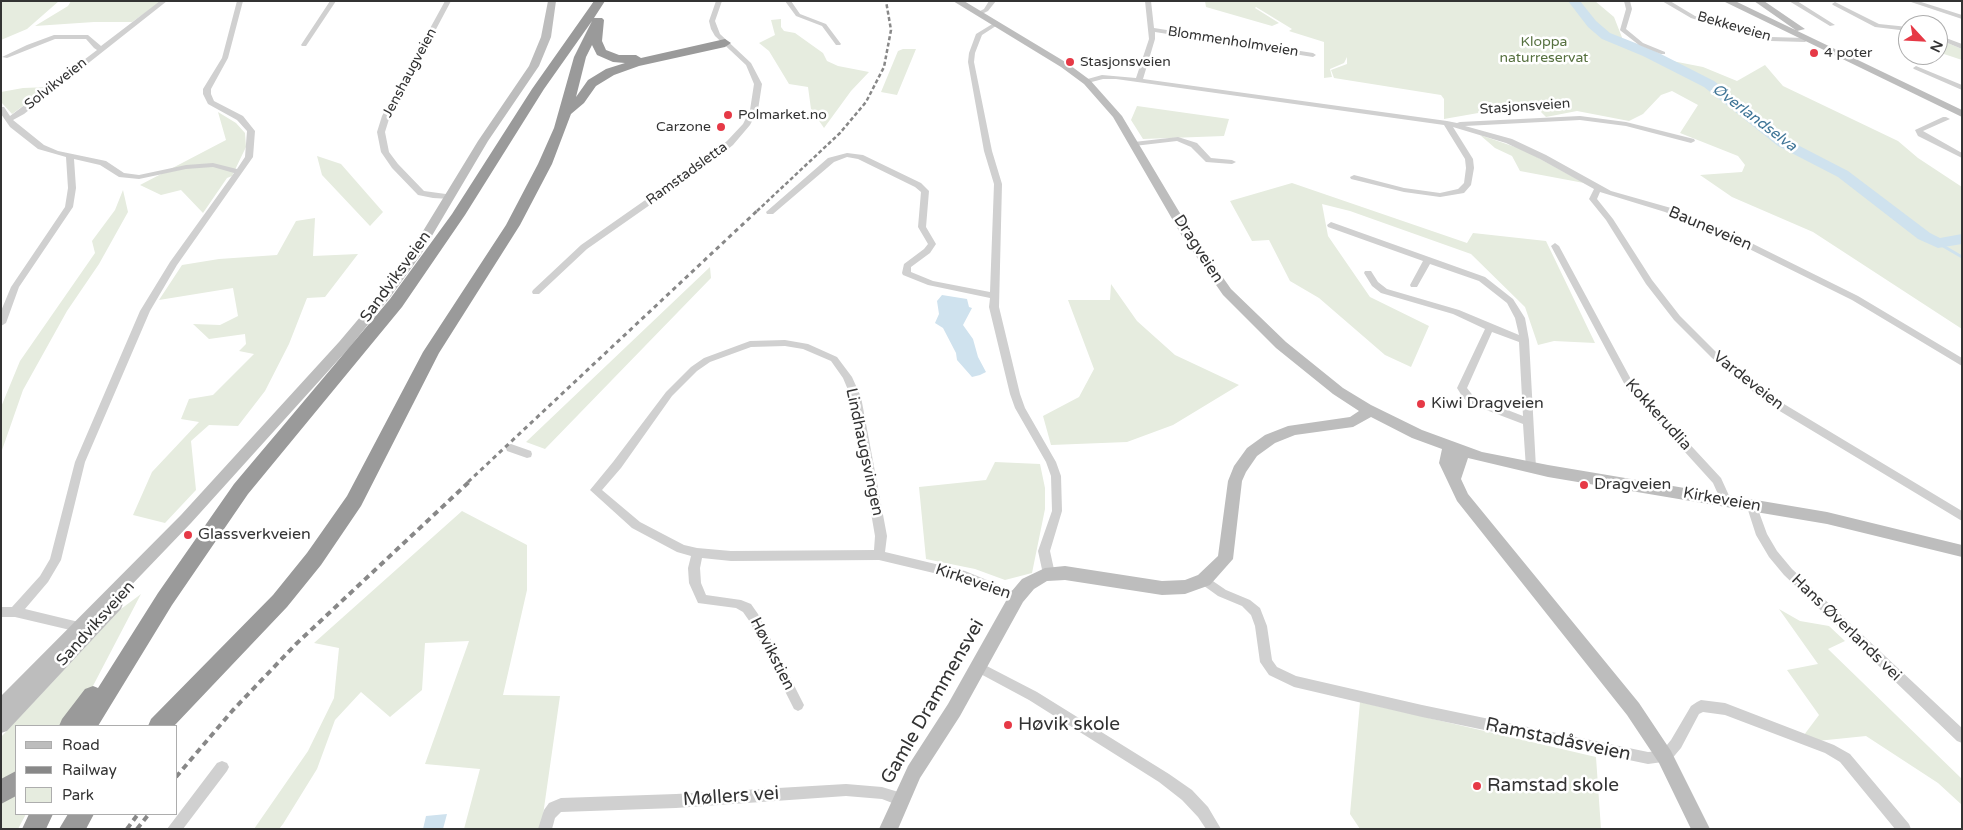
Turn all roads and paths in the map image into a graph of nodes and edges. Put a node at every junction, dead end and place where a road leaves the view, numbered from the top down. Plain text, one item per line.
1 (164, 1) edge
2 (240, 1) edge
3 (333, 1) edge
4 (448, 1) edge
5 (552, 1) edge
6 (600, 1) edge
7 (612, 1) edge
8 (719, 1) edge
9 (788, 1) edge
10 (957, 1) edge
11 (992, 1) edge
12 (1148, 1) edge
13 (1627, 1) edge
14 (1665, 1) edge
15 (1727, 1) edge
16 (1758, 1) edge
17 (1792, 1) edge
18 (1911, 1) edge
19 (1835, 4) dead end
20 (978, 14) junction
21 (1962, 17) edge
22 (598, 21) junction
23 (996, 24) junction
24 (1832, 25) dead end
25 (1898, 28) edge
26 (1153, 30) junction
27 (1805, 40) junction
28 (1948, 41) edge
29 (725, 43) junction
30 (838, 44) dead end
31 (304, 45) dead end
32 (1962, 47) edge
33 (102, 49) junction
34 (1663, 53) dead end
35 (1313, 55) dead end
36 (666, 56) junction
37 (5, 57) dead end
38 (1916, 68) dead end
39 (1139, 80) junction
40 (1087, 82) junction
41 (1962, 88) edge
42 (1, 110) edge
43 (566, 112) junction
44 (1962, 114) edge
45 (9, 119) junction
46 (1946, 119) dead end
47 (1447, 124) junction
48 (1691, 141) dead end
49 (1134, 144) junction
50 (70, 156) junction
51 (1962, 156) edge
52 (1232, 162) dead end
53 (239, 172) junction
54 (1354, 177) dead end
55 (1598, 188) junction
56 (450, 197) junction
57 (770, 212) dead end
58 (1331, 225) dead end
59 (1555, 246) dead end
60 (1428, 260) junction
61 (1368, 273) dead end
62 (1414, 285) dead end
63 (536, 292) dead end
64 (993, 296) junction
65 (1, 323) edge
66 (1490, 327) junction
67 (1524, 340) junction
68 (1962, 363) edge
69 (1362, 412) junction
70 (1529, 422) junction
71 (511, 448) dead end
72 (1454, 452) junction
73 (527, 454) dead end
74 (1531, 468) junction
75 (594, 490) joint
76 (1726, 500) junction
77 (1751, 504) junction
78 (1962, 517) edge
79 (1962, 551) edge
80 (697, 553) junction
81 (880, 555) junction
82 (1049, 574) junction
83 (1204, 580) junction
84 (1017, 597) junction
85 (165, 599) junction
86 (1, 612) edge
87 (15, 612) junction
88 (86, 629) junction
89 (979, 666) junction
90 (798, 705) dead end
91 (1, 708) edge
92 (1, 725) edge
93 (71, 725) edge
94 (87, 725) edge
95 (160, 725) edge
96 (1962, 737) edge
97 (1665, 757) junction
98 (222, 767) dead end
99 (15, 783) edge
100 (1, 793) edge
101 (900, 799) junction
102 (41, 815) edge
103 (81, 815) edge
104 (34, 829) edge
105 (71, 829) edge
106 (174, 829) edge
107 (545, 829) edge
108 (888, 829) edge
109 (1214, 829) edge
110 (1701, 829) edge
111 (1904, 829) edge

1 - 33 street, Solvikveien
2 - 53 street
3 - 31 street
4 - 56 street, Jenshaugveien
5 - 56 main road, Sandviksveien
6 - 85 highway
7 - 22 highway
8 - 29 street, Ramstadsletta
9 - 30 street
10 - 20 main road
11 - 20 street
12 - 26 street, Blommenholmveien
13 - 34 street
14 - 27 street, Bekkeveien
15 - 27 main road
16 - 27 main road
17 - 24 street
18 - 21 street
19 - 25 street
20 - 23 main road
22 - 36 highway
22 - 43 highway
23 - 40 main road
23 - 64 street
26 - 35 street, Blommenholmveien
26 - 39 street, Blommenholmveien
27 - 44 main road
28 - 32 street
29 - 36 highway
29 - 63 street, Ramstadsletta
33 - 37 street, Solvikveien
33 - 45 street, Solvikveien
36 - 43 highway
38 - 41 street
39 - 40 street, Stasjonsveien
39 - 47 street, Stasjonsveien
40 - 49 main road, Dragveien
42 - 45 street
43 - 95 highway
45 - 50 street
46 - 51 street
47 - 48 street, Stasjonsveien
47 - 54 street
47 - 55 street, Bauneveien
49 - 52 street
49 - 69 main road, Dragveien
50 - 53 street
50 - 65 street
53 - 87 street
55 - 68 street, Bauneveien
55 - 78 street, Vardeveien
56 - 88 main road, Sandviksveien
57 - 64 street
58 - 60 street
59 - 76 street, Kokkerudlia
60 - 62 street
60 - 67 street
61 - 66 street
64 - 82 street
66 - 67 street
66 - 70 street
67 - 70 street
69 - 72 main road, Kirkeveien
69 - 83 main road, Kirkeveien
70 - 74 street
71 - 73 street
72 - 74 main road, Kirkeveien
72 - 97 main road
74 - 76 main road, Kirkeveien
75 - 80 street, Kirkeveien
75 - 81 street, Lindhaugsvingen
76 - 77 main road, Kirkeveien
77 - 79 main road, Kirkeveien
77 - 96 street, Hans Øverlands vei
80 - 81 street, Kirkeveien
80 - 90 street, Høvikstien
81 - 84 street, Kirkeveien
82 - 83 main road, Kirkeveien
82 - 84 main road, Kirkeveien
83 - 97 street, Ramstadåsveien
84 - 89 main road, Gamle Drammensvei
85 - 93 highway
85 - 94 highway
86 - 87 street
87 - 88 street
88 - 91 main road, Sandviksveien
88 - 92 main road, Sandviksveien
89 - 101 main road, Gamle Drammensvei
89 - 109 street
97 - 110 main road
97 - 111 street
98 - 106 street
99 - 100 highway
101 - 107 street, Møllers vei
101 - 108 main road, Gamle Drammensvei
102 - 104 highway
103 - 105 highway

